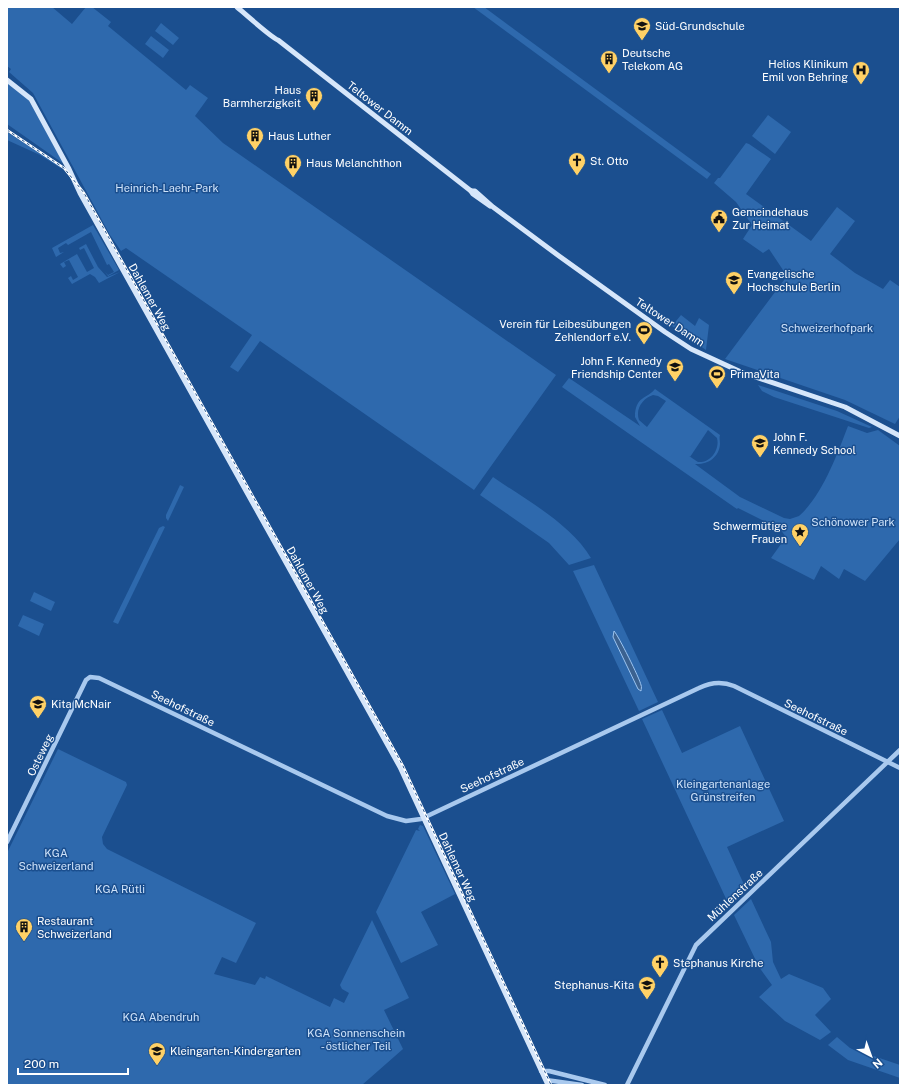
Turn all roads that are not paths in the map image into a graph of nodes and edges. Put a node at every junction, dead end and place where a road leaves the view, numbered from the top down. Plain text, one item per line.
1 (237, 7) edge
2 (7, 80) edge
3 (900, 436) edge
4 (90, 677) joint
5 (900, 750) edge
6 (888, 762) junction
7 (900, 768) edge
8 (424, 817) junction
9 (7, 842) edge
10 (541, 1071) junction
11 (547, 1083) edge
12 (582, 1085) edge
13 (605, 1085) edge
14 (627, 1085) edge

1 - 3 main road, Teltower Damm
2 - 8 main road, Dahlemer Weg
4 - 8 street, Seehofstraße
4 - 9 street, Osteweg
5 - 6 street, Mühlenstraße
6 - 7 street, Seehofstraße
6 - 8 street, Seehofstraße
6 - 14 street, Mühlenstraße
8 - 10 main road, Dahlemer Weg
10 - 11 main road, Dahlemer Weg
10 - 13 street
11 - 12 street

